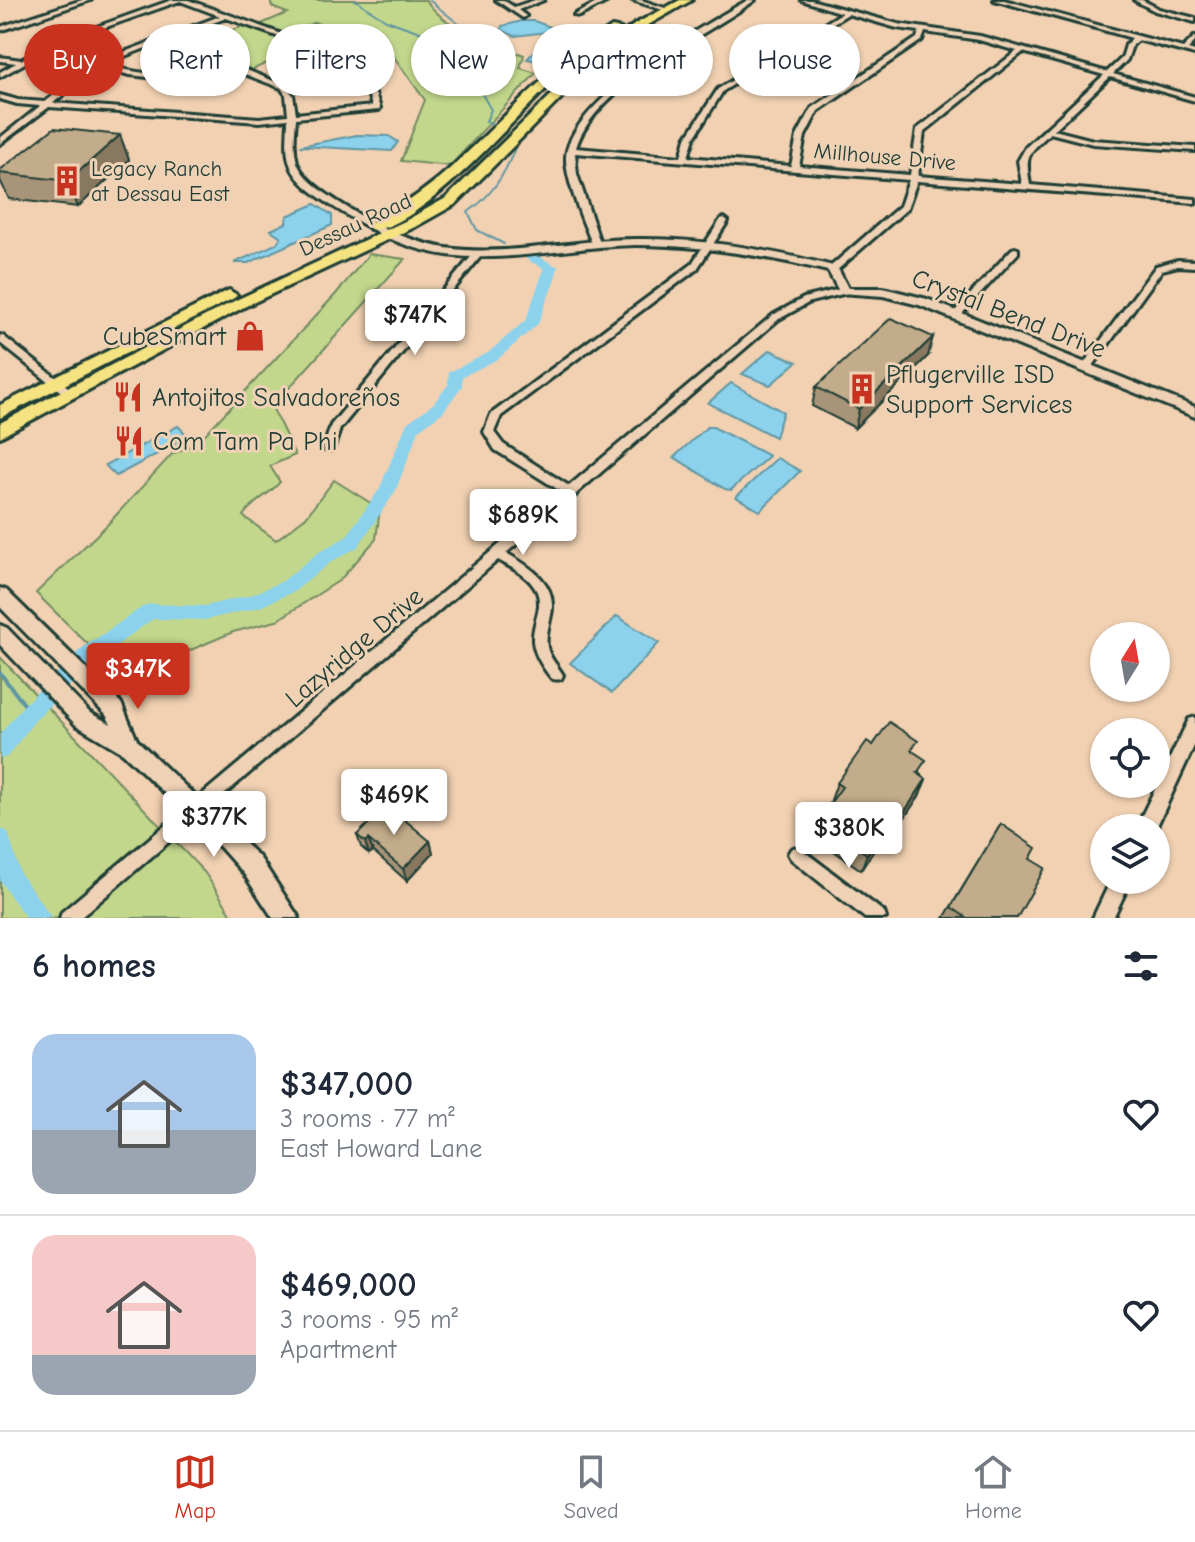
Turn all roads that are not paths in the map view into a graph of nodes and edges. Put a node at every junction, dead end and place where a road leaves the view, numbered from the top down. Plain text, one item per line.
1 (88, 0) edge
2 (180, 0) edge
3 (499, 0) edge
4 (541, 0) edge
5 (607, 0) edge
6 (635, 0) edge
7 (687, 0) edge
8 (752, 0) edge
9 (804, 0) edge
10 (997, 0) edge
11 (1137, 0) edge
12 (662, 5) edge
13 (514, 9) junction
14 (846, 13) junction
15 (577, 15) dead end
16 (225, 16) junction
17 (523, 16) dead end
18 (1195, 20) edge
19 (204, 24) edge
20 (0, 29) edge
21 (923, 29) junction
22 (1136, 38) junction
23 (1195, 38) edge
24 (1023, 49) junction
25 (1184, 50) junction
26 (1195, 53) edge
27 (0, 59) edge
28 (19, 62) junction
29 (250, 73) edge
30 (1110, 74) junction
31 (0, 75) edge
32 (57, 96) edge
33 (0, 97) edge
34 (1195, 99) edge
35 (47, 104) junction
36 (291, 117) junction
37 (1049, 131) junction
38 (0, 142) edge
39 (1195, 149) edge
40 (571, 150) junction
41 (684, 158) junction
42 (795, 166) junction
43 (914, 176) junction
44 (1026, 187) junction
45 (1195, 201) edge
46 (724, 221) dead end
47 (381, 230) junction
48 (596, 243) junction
49 (709, 246) junction
50 (1015, 251) dead end
51 (478, 254) junction
52 (1195, 264) edge
53 (833, 269) junction
54 (844, 291) junction
55 (957, 314) junction
56 (0, 338) edge
57 (1086, 368) junction
58 (55, 382) junction
59 (69, 393) junction
60 (0, 412) edge
61 (1195, 412) edge
62 (0, 431) edge
63 (329, 447) dead end
64 (571, 493) junction
65 (499, 555) junction
66 (0, 595) edge
67 (0, 633) edge
68 (556, 675) dead end
69 (1195, 725) edge
70 (130, 746) junction
71 (197, 811) junction
72 (1153, 814) edge
73 (796, 854) dead end
74 (1114, 894) edge
75 (73, 914) edge
76 (287, 918) edge
77 (878, 918) edge
78 (1103, 918) edge

1 - 20 street
2 - 16 street
2 - 28 street
3 - 13 street
4 - 13 street
5 - 15 street
6 - 12 street
7 - 12 main road, Dessau Road
8 - 40 street
9 - 14 street
10 - 22 street
11 - 18 street
12 - 47 main road, Dessau Road
12 - 47 main road, Dessau Road
13 - 17 street
14 - 21 street
14 - 41 street
16 - 19 street
16 - 36 street
21 - 24 street
21 - 42 street
22 - 25 street
22 - 30 street
23 - 25 street
24 - 30 street
24 - 43 street
25 - 26 street
27 - 28 street
28 - 31 street
29 - 36 street
30 - 34 street
30 - 37 street
32 - 35 street
33 - 35 street
35 - 36 street
35 - 38 street
36 - 47 street
37 - 39 street
37 - 44 street
40 - 41 street, Millhouse Drive
40 - 48 street
41 - 42 street, Millhouse Drive
42 - 43 street, Millhouse Drive
43 - 44 street, Millhouse Drive
43 - 53 street
44 - 45 street, Millhouse Drive
46 - 49 street
47 - 51 street
47 - 58 main road, Dessau Road
47 - 59 main road, Dessau Road
48 - 49 street
48 - 51 street
49 - 53 street
49 - 64 street
50 - 55 street
51 - 63 street
52 - 57 street
53 - 54 street
54 - 55 street, Crystal Bend Drive
54 - 64 street, Lazyridge Drive
55 - 57 street, Crystal Bend Drive
56 - 58 street
57 - 61 street, Crystal Bend Drive
58 - 59 street
58 - 60 main road, Dessau Road
59 - 62 main road, Dessau Road
64 - 65 street, Lazyridge Drive
65 - 68 street
65 - 71 street, Lazyridge Drive
66 - 70 main road
67 - 70 main road
69 - 72 street
70 - 71 main road
71 - 75 street, Lazyridge Drive
71 - 76 main road
73 - 77 street
74 - 78 street

